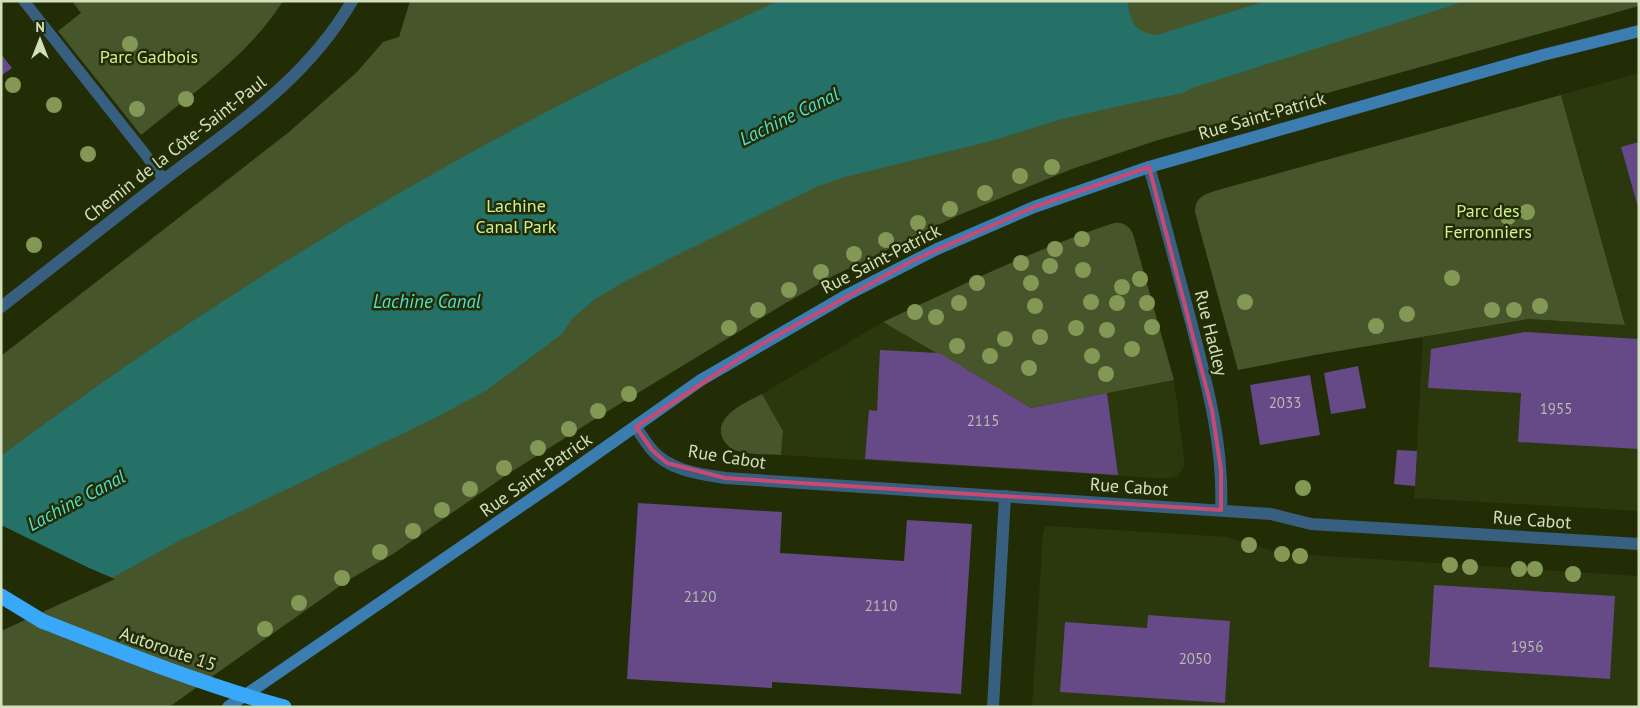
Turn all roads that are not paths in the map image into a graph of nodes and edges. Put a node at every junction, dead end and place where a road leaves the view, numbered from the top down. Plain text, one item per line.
1 (24, 1) edge
2 (352, 1) edge
3 (1639, 31) edge
4 (1150, 166) junction
5 (164, 180) junction
6 (1, 307) edge
7 (636, 427) junction
8 (1005, 496) junction
9 (1221, 510) junction
10 (1639, 544) edge
11 (1, 596) edge
12 (1, 604) edge
13 (42, 621) junction
14 (228, 707) edge
15 (284, 707) edge
16 (993, 707) edge

1 - 5 lane
2 - 5 street, Chemin de la Côte-Saint-Paul
3 - 4 main road, Rue Saint-Patrick
4 - 7 main road, Rue Saint-Patrick
4 - 9 street, Rue Hadley
5 - 6 street, Chemin de la Côte-Saint-Paul
7 - 8 street, Rue Cabot
7 - 14 main road, Rue Saint-Patrick
8 - 9 street, Rue Cabot
8 - 16 street
9 - 10 street, Rue Cabot
11 - 13 highway
12 - 13 highway
13 - 15 highway, Autoroute 15, bridge

